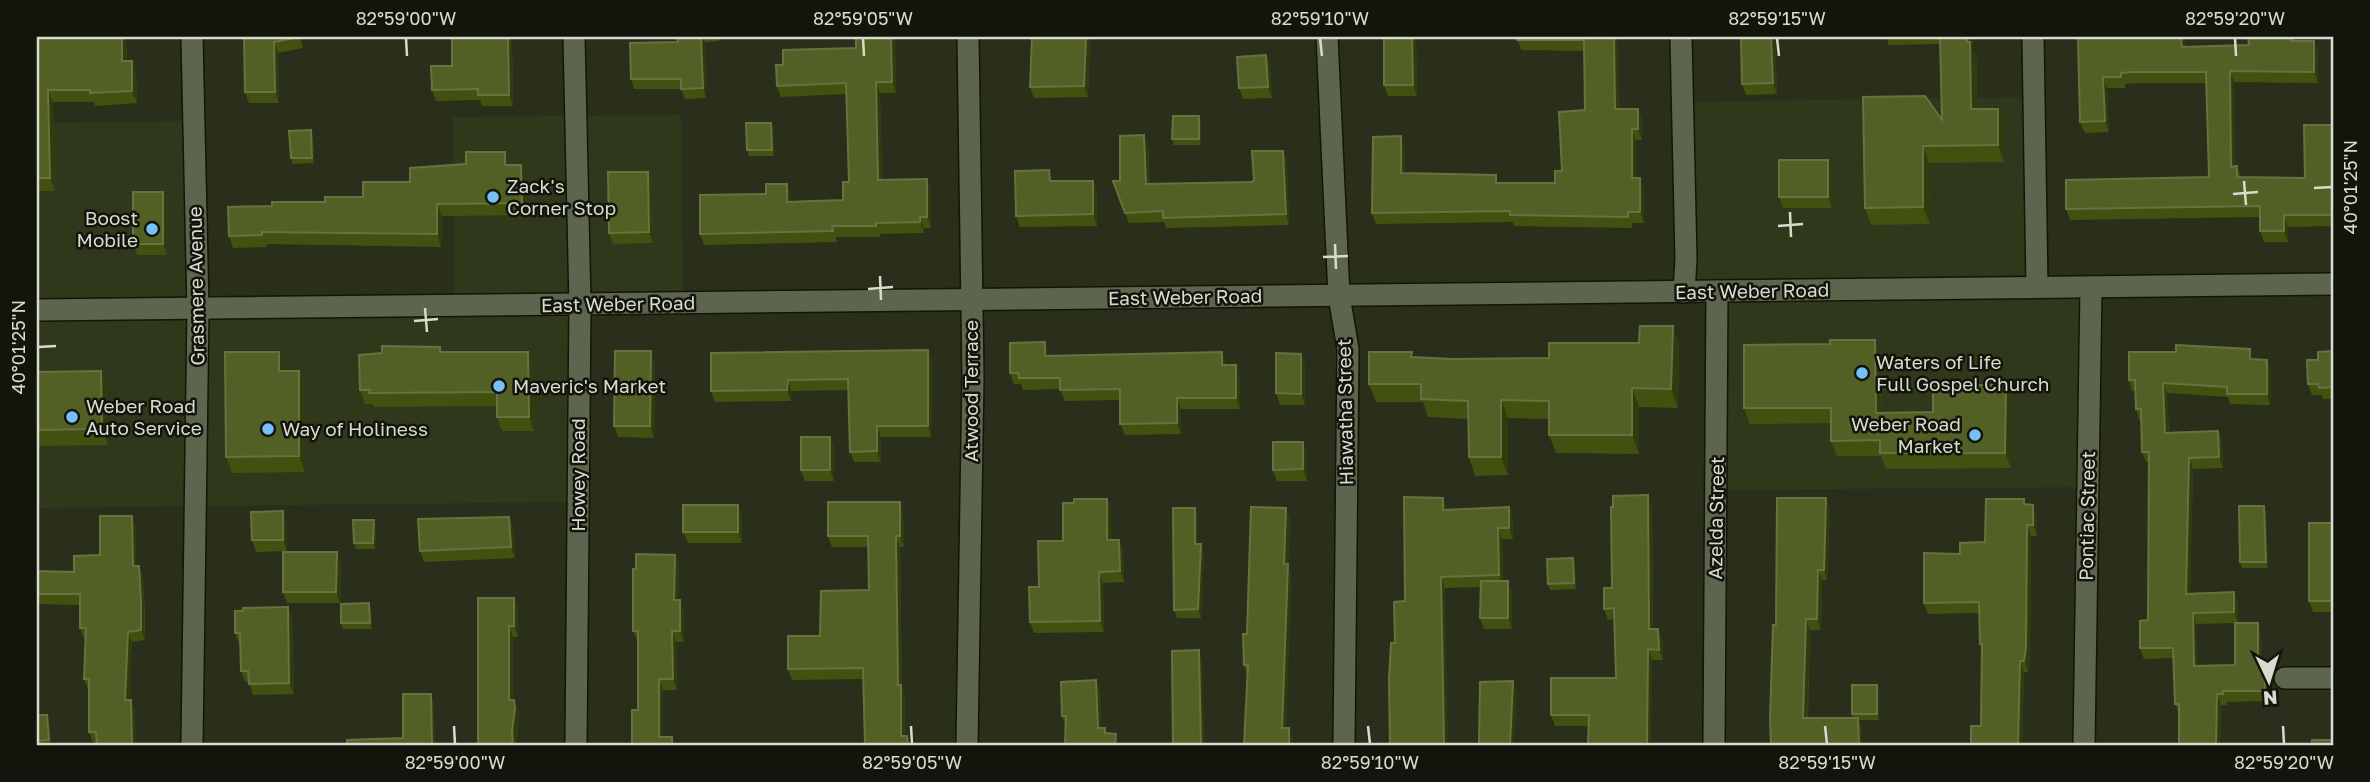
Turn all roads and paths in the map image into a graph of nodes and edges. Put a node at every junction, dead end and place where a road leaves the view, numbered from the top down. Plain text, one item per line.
1 (192, 37) edge
2 (574, 37) edge
3 (968, 37) edge
4 (1328, 37) edge
5 (1681, 37) edge
6 (2033, 37) edge
7 (2333, 284) edge
8 (2037, 287) junction
9 (2091, 287) junction
10 (1717, 291) junction
11 (1684, 292) junction
12 (1339, 296) junction
13 (971, 300) junction
14 (580, 304) junction
15 (198, 309) junction
16 (37, 310) edge
17 (2285, 678) dead end
18 (2333, 678) edge
19 (192, 745) edge
20 (576, 745) edge
21 (968, 745) edge
22 (1344, 745) edge
23 (1714, 745) edge
24 (2084, 745) edge

1 - 15 street, Grasmere Avenue
2 - 14 street, Howey Road
3 - 13 street, Atwood Terrace
4 - 12 street, Hiawatha Street
5 - 11 street
6 - 8 street
7 - 9 street, East Weber Road
8 - 9 street, East Weber Road
8 - 10 street, East Weber Road
9 - 24 street, Pontiac Street
10 - 11 street, East Weber Road
10 - 23 street, Azelda Street
11 - 12 street, East Weber Road
12 - 13 street, East Weber Road
12 - 22 street, Hiawatha Street
13 - 14 street, East Weber Road
13 - 21 street, Atwood Terrace
14 - 15 street, East Weber Road
14 - 20 street, Howey Road
15 - 16 street, East Weber Road
15 - 19 street, Grasmere Avenue
17 - 18 street

